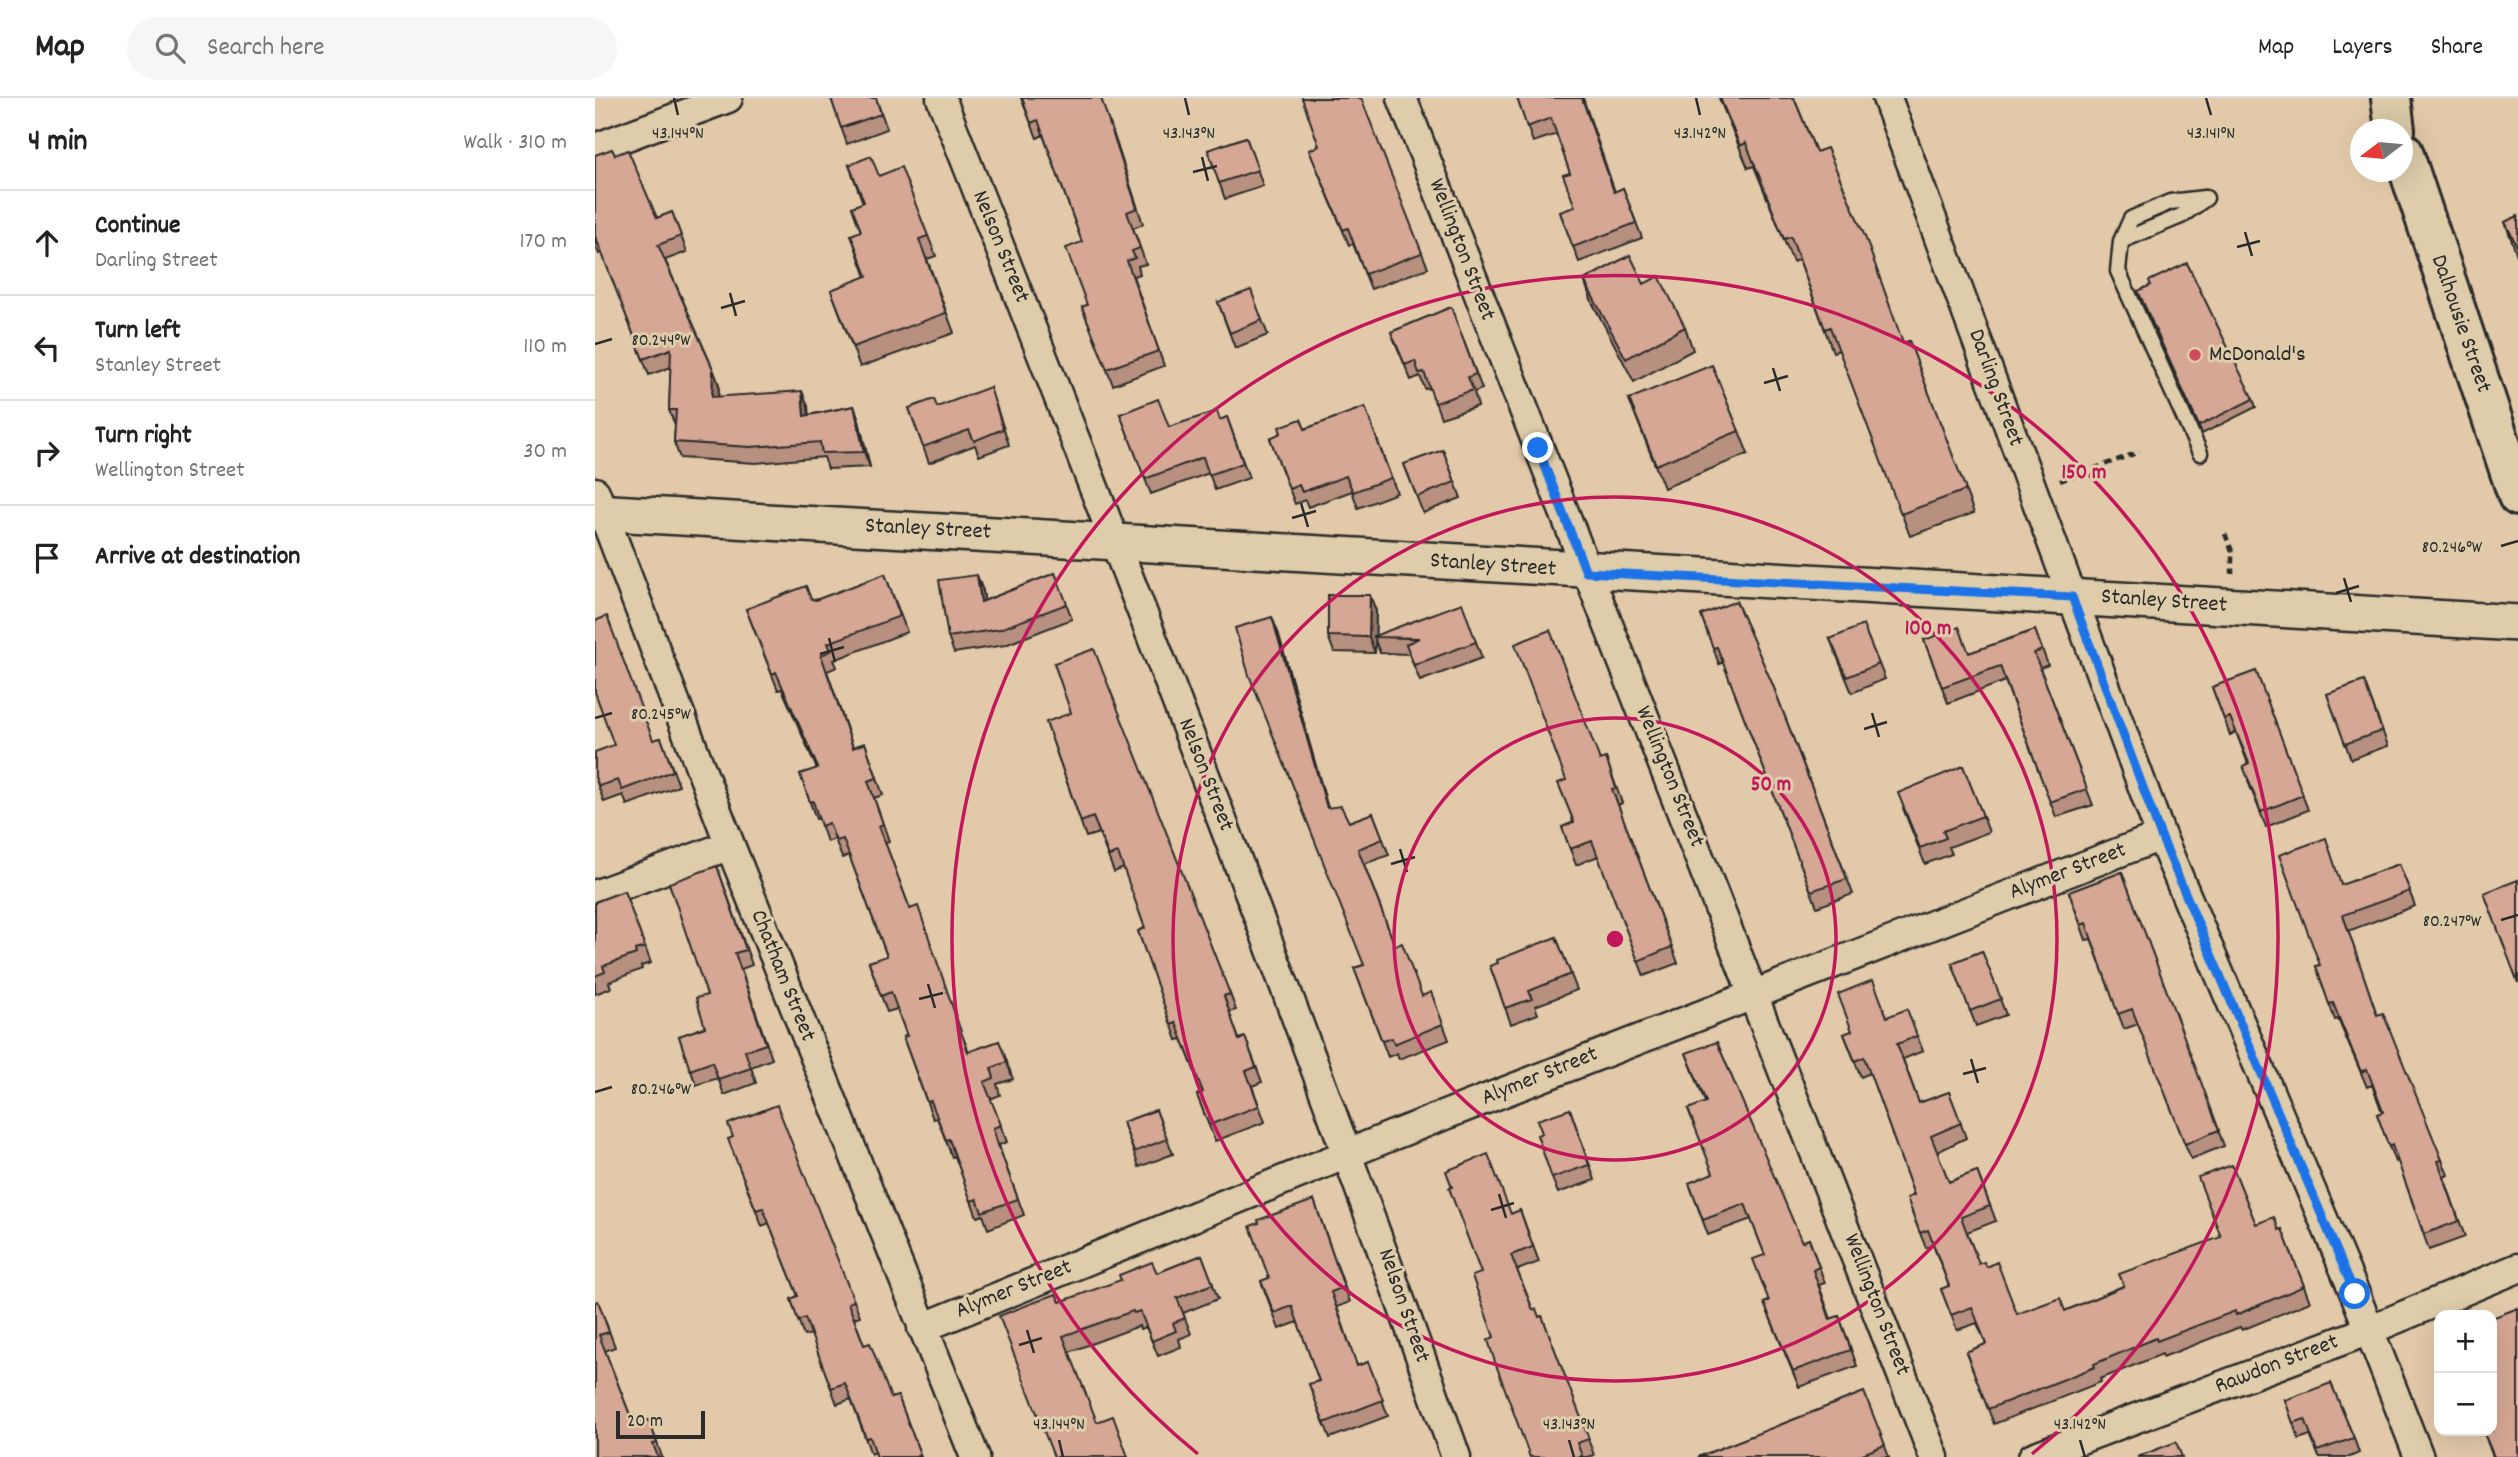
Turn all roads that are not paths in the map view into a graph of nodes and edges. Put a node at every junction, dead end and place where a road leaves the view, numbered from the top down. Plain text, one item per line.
1 (728, 98) edge
2 (941, 98) edge
3 (1402, 98) edge
4 (1888, 98) edge
5 (2391, 98) edge
6 (2394, 119) edge
7 (595, 148) edge
8 (2413, 182) edge
9 (2206, 198) dead end
10 (2200, 453) dead end
11 (2518, 496) edge
12 (598, 506) edge
13 (1116, 541) junction
14 (1586, 572) junction
15 (2072, 597) junction
16 (2518, 623) edge
17 (2161, 836) junction
18 (730, 845) junction
19 (595, 895) edge
20 (1756, 993) junction
21 (1349, 1154) junction
22 (2518, 1268) edge
23 (922, 1328) junction
24 (2367, 1331) junction
25 (975, 1457) edge
26 (1456, 1457) edge
27 (1934, 1457) edge
28 (2033, 1457) edge
29 (2419, 1457) edge

1 - 7 street
2 - 13 street, Nelson Street
3 - 14 street, Wellington Street
4 - 15 street, Darling Street
5 - 6 main road
8 - 11 main road, Dalhousie Street
9 - 10 lane
12 - 13 street, Stanley Street
12 - 18 street, Chatham Street
13 - 14 street, Stanley Street
13 - 21 street, Nelson Street
14 - 15 street, Stanley Street
14 - 20 street, Wellington Street
15 - 16 street, Stanley Street
15 - 17 street, Darling Street
17 - 20 street, Alymer Street
17 - 24 street, Darling Street
18 - 19 street
18 - 23 street, Chatham Street
20 - 21 street, Alymer Street
20 - 27 street, Wellington Street
21 - 23 street, Alymer Street
21 - 26 street, Nelson Street
22 - 24 street, Rawdon Street
23 - 25 street, Chatham Street
24 - 28 street, Rawdon Street
24 - 29 street, Darling Street

